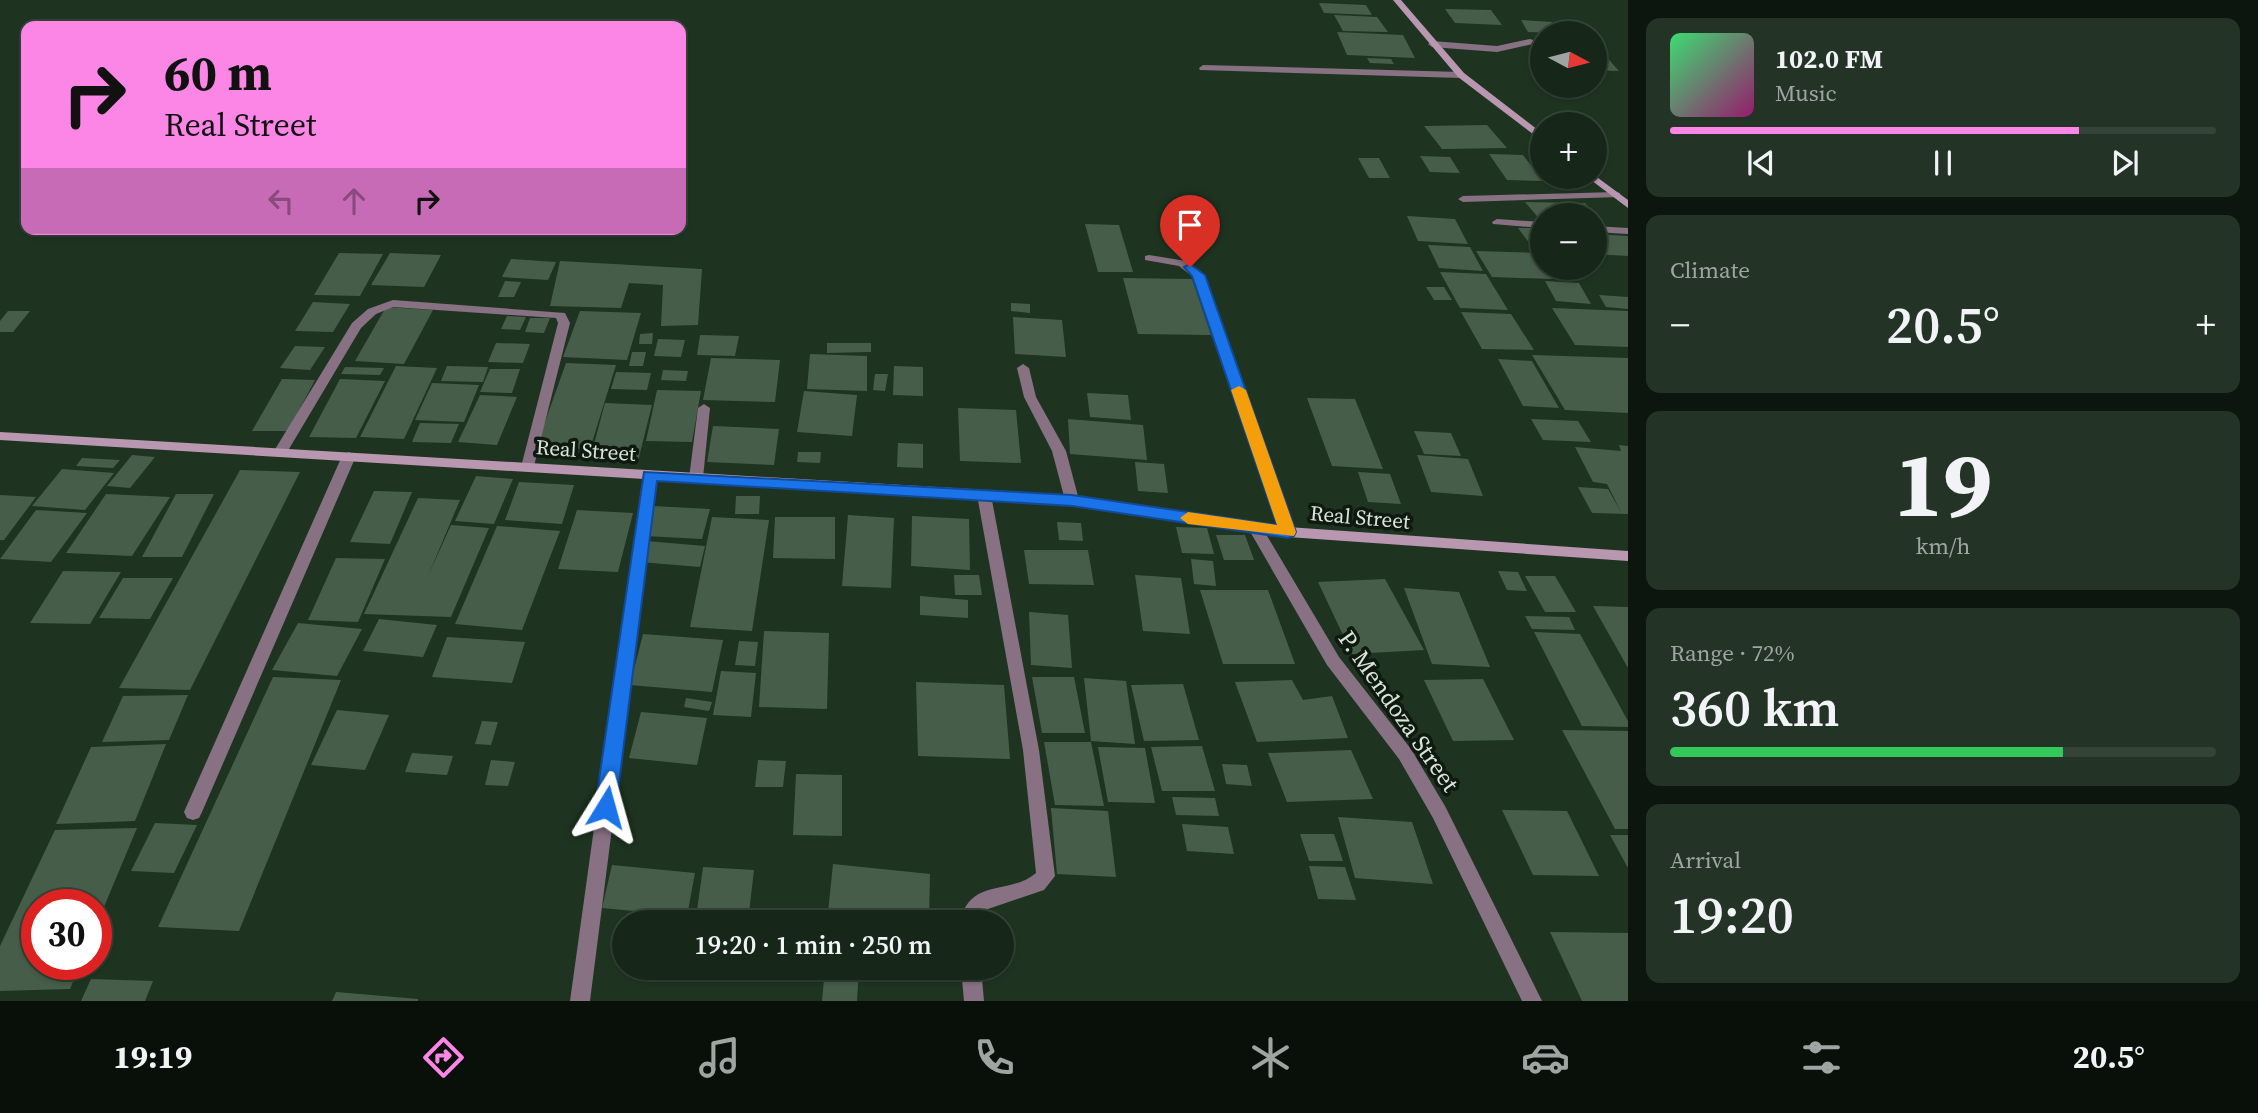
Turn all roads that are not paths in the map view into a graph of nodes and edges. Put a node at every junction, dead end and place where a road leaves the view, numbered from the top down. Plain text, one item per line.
1 (1386, 0) edge
2 (1397, 0) edge
3 (1530, 42) dead end
4 (1432, 44) junction
5 (1203, 68) dead end
6 (1461, 75) junction
7 (1530, 129) edge
8 (1607, 189) edge
9 (1615, 195) junction
10 (1463, 199) dead end
11 (1628, 205) edge
12 (1497, 222) dead end
13 (1530, 224) edge
14 (1607, 230) edge
15 (1628, 231) edge
16 (1149, 258) dead end
17 (1023, 368) dead end
18 (704, 408) dead end
19 (0, 436) edge
20 (281, 452) junction
21 (349, 456) junction
22 (528, 467) junction
23 (650, 475) junction
24 (696, 478) junction
25 (984, 495) junction
26 (1072, 500) junction
27 (1255, 528) junction
28 (1288, 532) junction
29 (1628, 556) edge
30 (192, 812) dead end
31 (970, 910) edge
32 (972, 980) edge
33 (580, 1001) edge
34 (974, 1001) edge
35 (1532, 1001) edge

1 - 2 street
2 - 4 street
3 - 4 street
4 - 6 street
5 - 6 street
6 - 7 street
8 - 9 street
9 - 10 street
9 - 11 street
12 - 13 street
14 - 15 street
16 - 28 street
17 - 26 street
18 - 24 street
19 - 20 street, Real Street
20 - 21 street, Real Street
20 - 22 street
21 - 22 street, Real Street
21 - 30 street
22 - 23 street, Real Street
23 - 24 street, Real Street
23 - 33 street
24 - 25 street, Real Street
25 - 26 street, Real Street
25 - 31 street
26 - 27 street, Real Street
27 - 28 street, Real Street
27 - 35 street, P. Mendoza Street
28 - 29 street, Real Street
32 - 34 street

